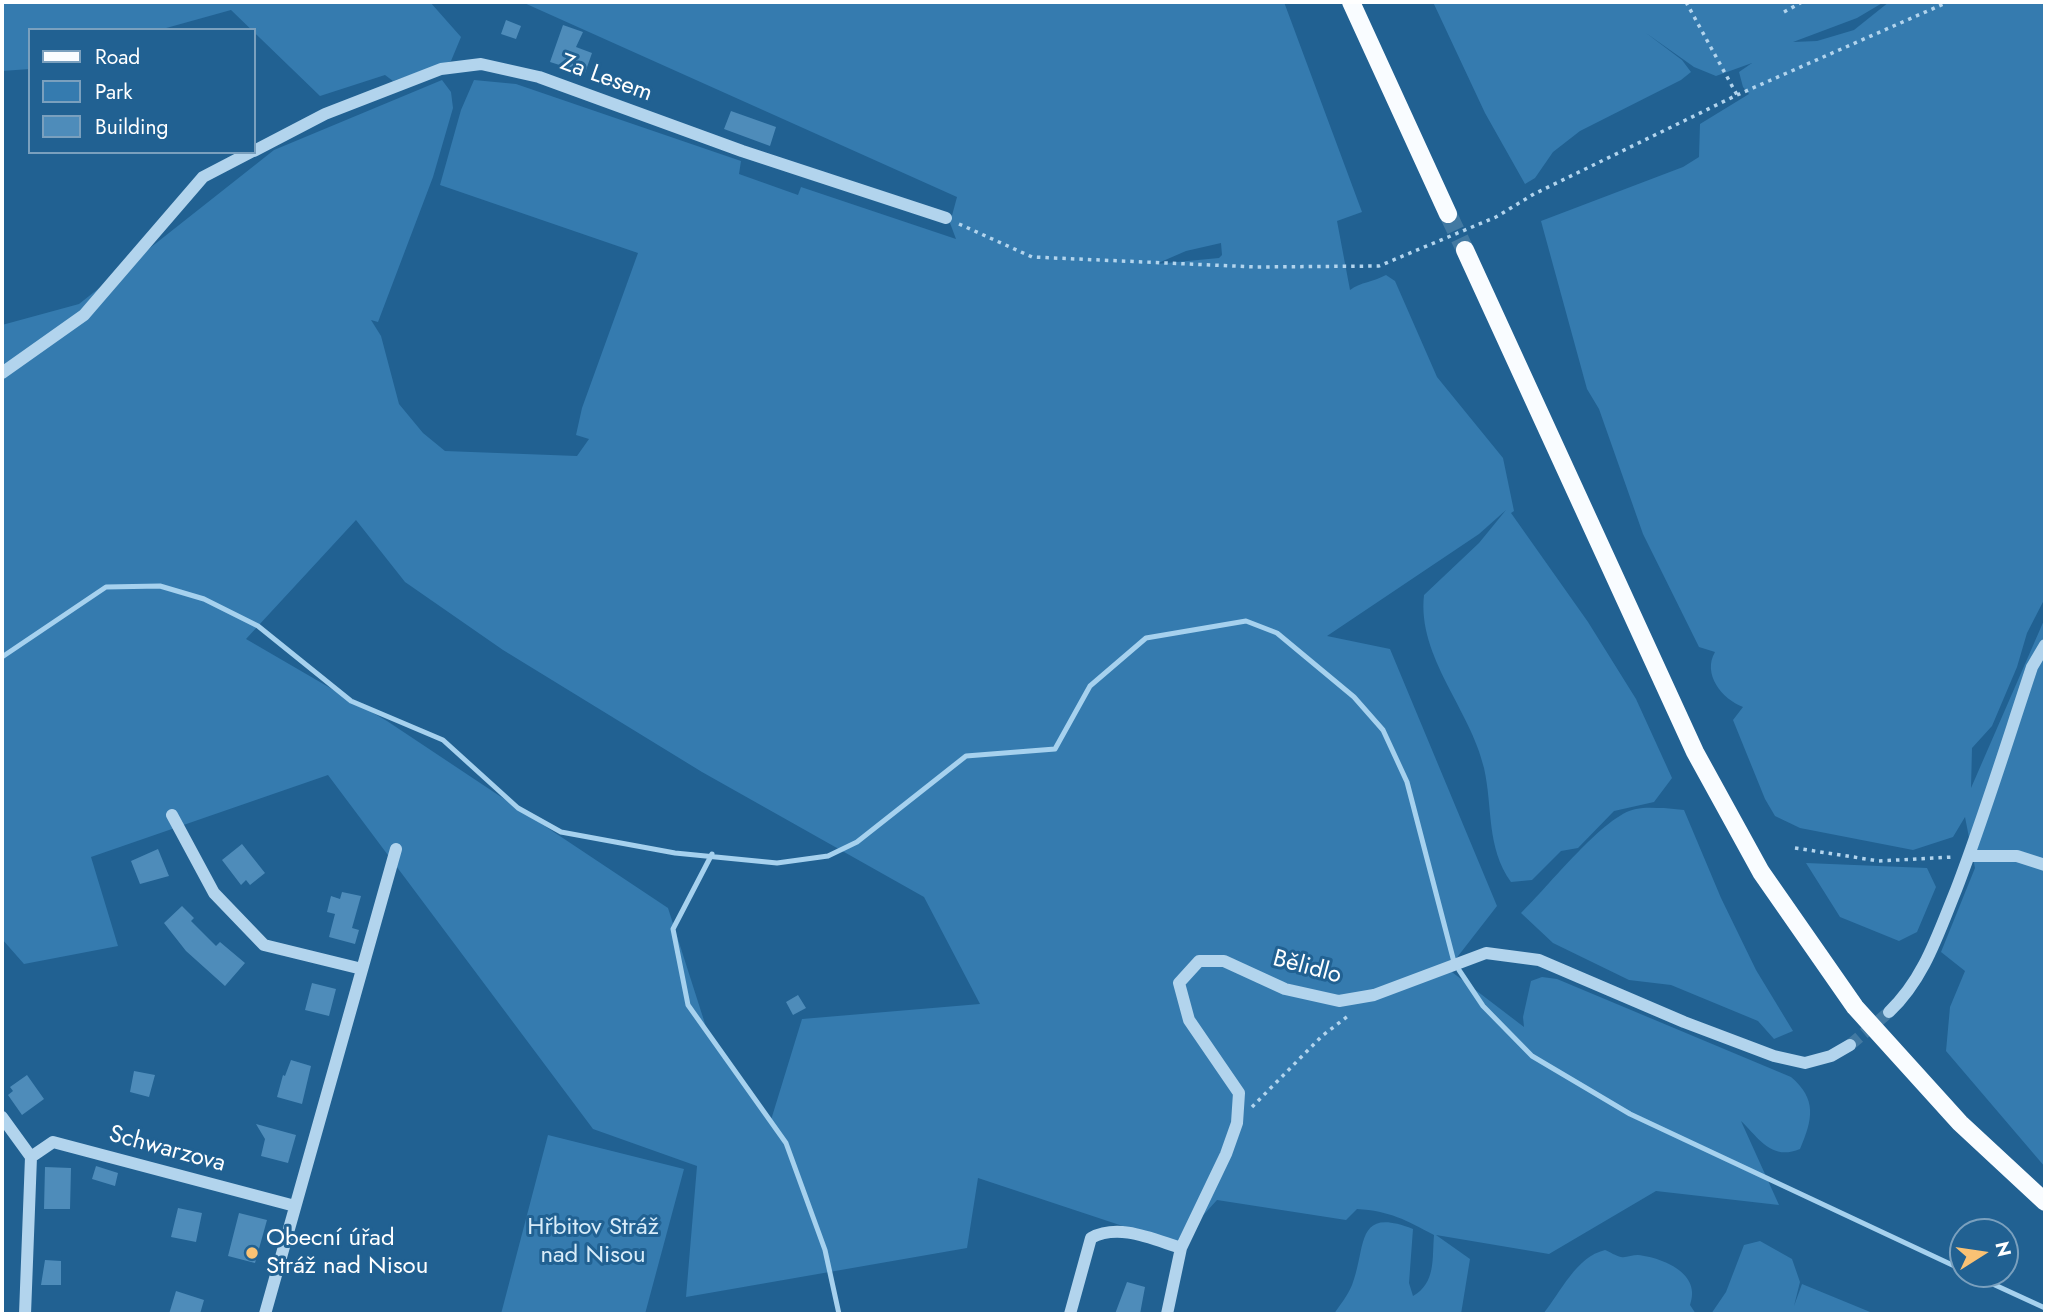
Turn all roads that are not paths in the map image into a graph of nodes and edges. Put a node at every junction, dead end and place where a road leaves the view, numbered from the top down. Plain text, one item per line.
1 (1351, 2) edge
2 (256, 149) edge
3 (246, 154) edge
4 (1448, 214) tunnel mouth
5 (946, 218) road end
6 (1465, 250) tunnel mouth
7 (2, 373) edge
8 (2045, 645) edge
9 (172, 815) dead end
10 (396, 849) dead end
11 (1969, 856) junction
12 (2045, 865) edge
13 (362, 969) junction
14 (1889, 1012) tunnel mouth
15 (1850, 1045) tunnel mouth
16 (2, 1117) edge
17 (31, 1157) junction
18 (2045, 1202) edge
19 (295, 1206) junction
20 (1181, 1248) junction
21 (25, 1314) edge
22 (265, 1314) edge
23 (1070, 1314) edge
24 (1167, 1314) edge

1 - 4 main road
2 - 5 street, Za Lesem
3 - 7 street, Za Lesem
6 - 18 main road
8 - 11 street
9 - 13 street
10 - 13 street
11 - 12 street
11 - 14 street
13 - 19 street
15 - 20 street, Bělidlo
16 - 17 street
17 - 19 street, Schwarzova
17 - 21 street
19 - 22 street
20 - 23 street
20 - 24 street, Bělidlo

